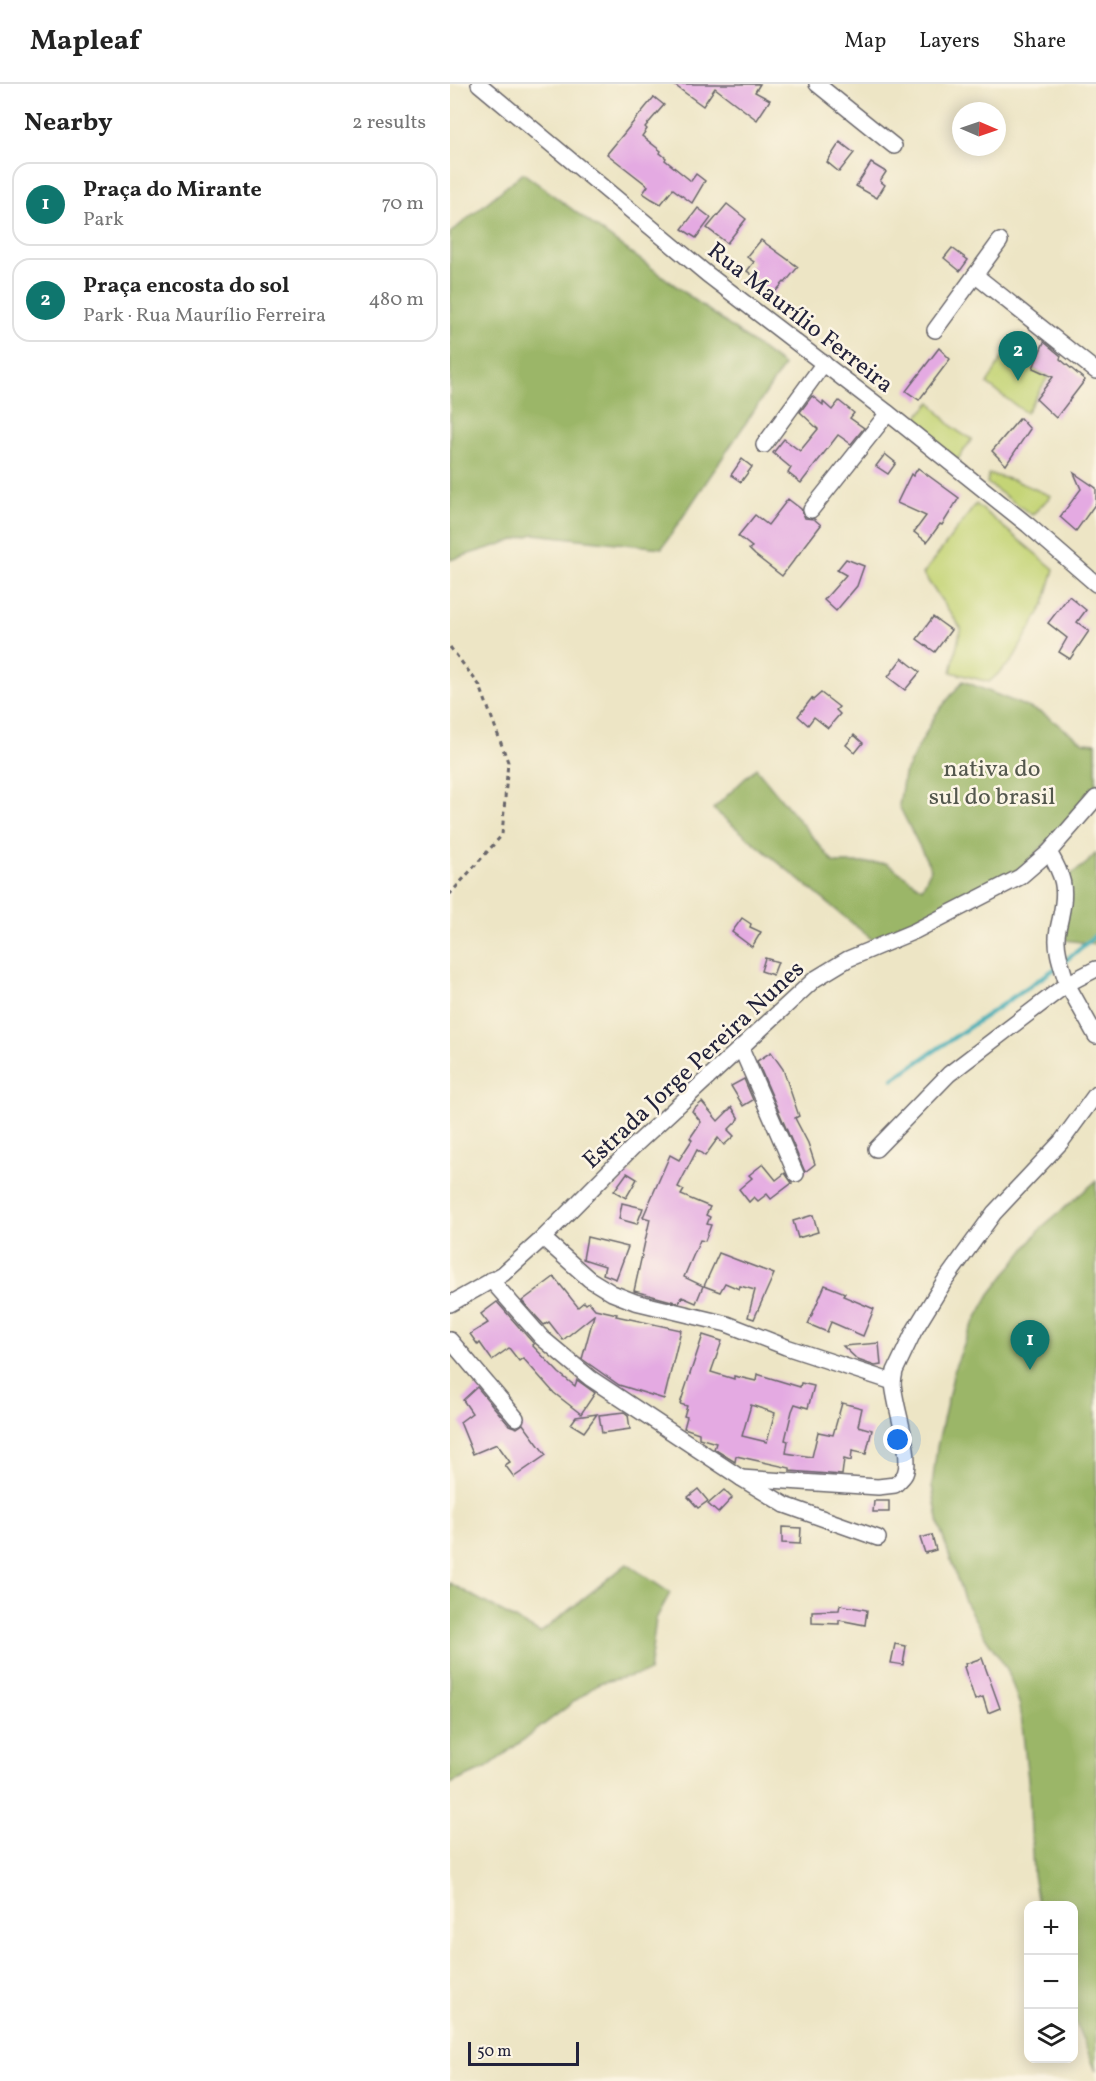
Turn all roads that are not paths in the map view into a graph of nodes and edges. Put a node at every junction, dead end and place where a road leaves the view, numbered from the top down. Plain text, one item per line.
1 (479, 84) edge
2 (817, 84) edge
3 (894, 146) dead end
4 (1000, 241) dead end
5 (975, 276) junction
6 (935, 330) dead end
7 (824, 363) junction
8 (1096, 371) edge
9 (888, 413) junction
10 (764, 445) dead end
11 (811, 510) dead end
12 (1096, 584) edge
13 (1096, 798) edge
14 (1049, 852) junction
15 (1096, 969) edge
16 (1067, 984) junction
17 (1096, 1036) edge
18 (741, 1048) junction
19 (1096, 1094) edge
20 (876, 1149) dead end
21 (796, 1174) dead end
22 (543, 1239) junction
23 (491, 1280) junction
24 (450, 1304) edge
25 (450, 1340) edge
26 (893, 1382) junction
27 (516, 1418) dead end
28 (741, 1478) junction
29 (878, 1538) dead end

1 - 7 street, Rua Maurílio Ferreira
2 - 3 street
4 - 5 street
5 - 6 street
5 - 8 street
7 - 9 street, Rua Maurílio Ferreira
7 - 10 street
9 - 11 street
9 - 12 street, Rua Maurílio Ferreira
13 - 14 street, Estrada Jorge Pereira Nunes
14 - 16 street
14 - 18 street, Estrada Jorge Pereira Nunes
15 - 16 street
16 - 17 street
16 - 20 street
18 - 21 street
18 - 22 street, Estrada Jorge Pereira Nunes
19 - 26 street
22 - 23 street, Estrada Jorge Pereira Nunes
22 - 26 street
23 - 24 street, Estrada Jorge Pereira Nunes
23 - 28 street
25 - 27 street
26 - 28 street
28 - 29 street

